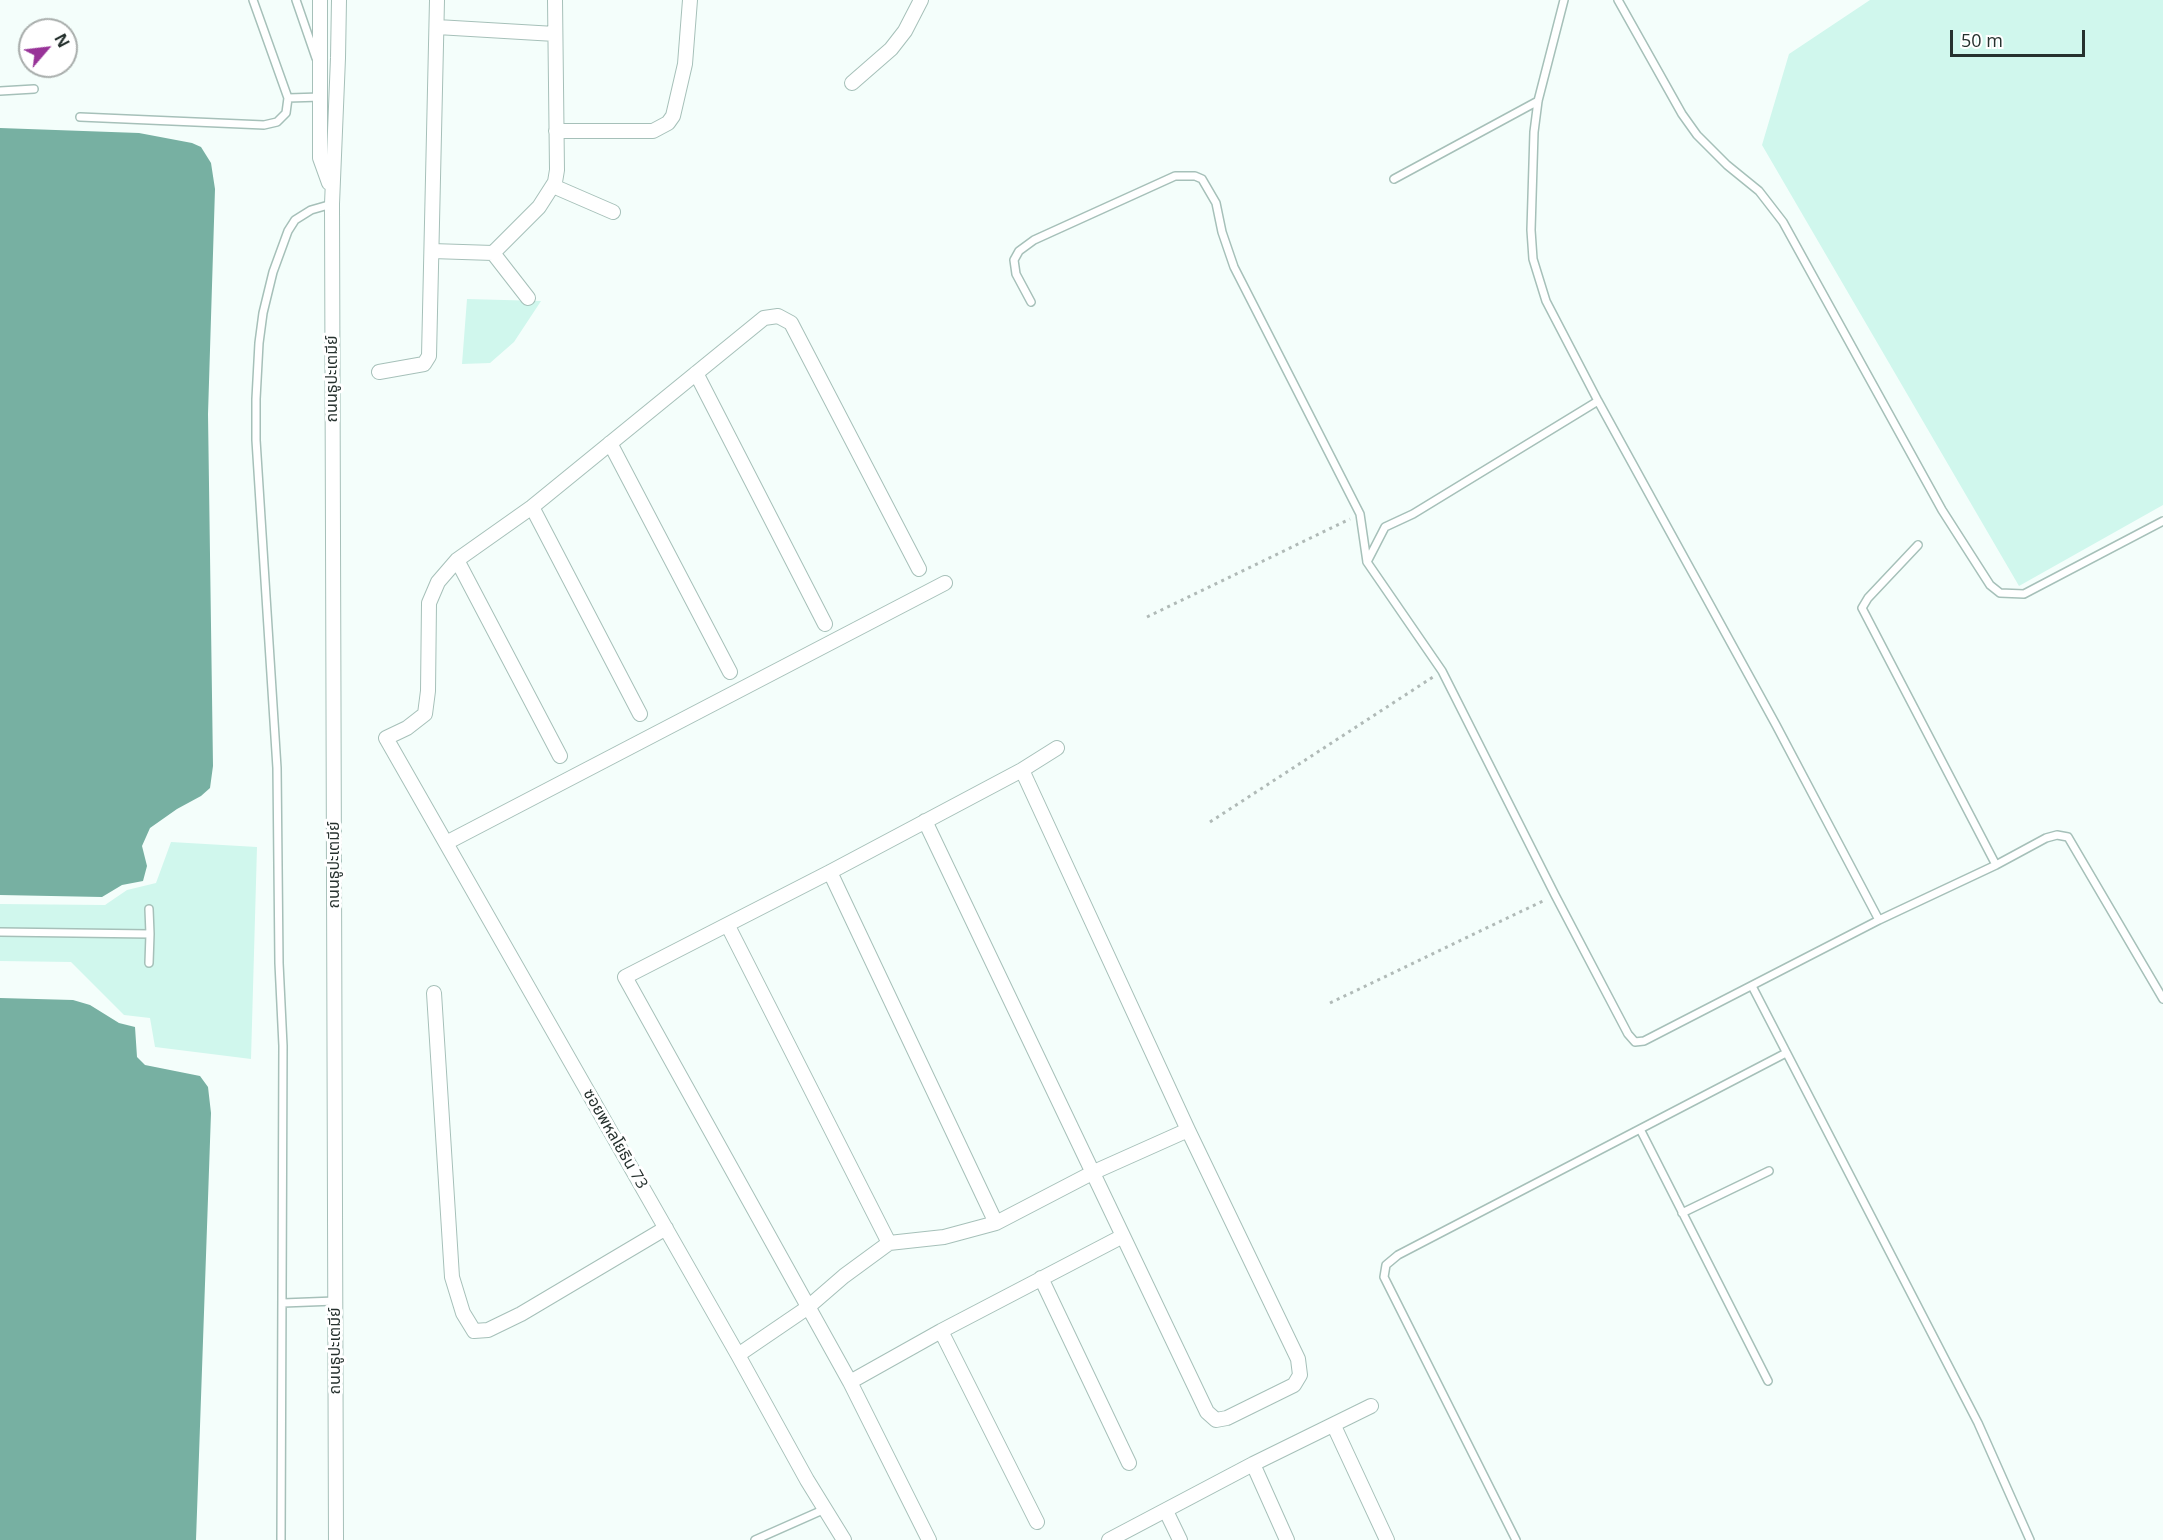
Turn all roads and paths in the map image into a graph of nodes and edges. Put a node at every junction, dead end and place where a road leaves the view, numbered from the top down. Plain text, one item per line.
1 (253, 0) edge
2 (296, 0) edge
3 (320, 0) edge
4 (339, 0) edge
5 (437, 0) edge
6 (555, 0) edge
7 (690, 0) edge
8 (921, 0) edge
9 (1564, 0) edge
10 (1618, 0) edge
11 (437, 27) junction
12 (555, 34) junction
13 (322, 75) junction
14 (852, 83) dead end
15 (34, 89) dead end
16 (0, 91) edge
17 (321, 97) junction
18 (288, 98) junction
19 (1538, 101) junction
20 (80, 117) dead end
21 (556, 131) junction
22 (1394, 179) dead end
23 (553, 186) junction
24 (332, 197) junction
25 (613, 212) dead end
26 (432, 251) junction
27 (492, 253) junction
28 (528, 298) dead end
29 (1031, 302) dead end
30 (379, 372) dead end
31 (696, 373) junction
32 (1598, 401) junction
33 (610, 443) junction
34 (532, 507) junction
35 (1360, 514) junction
36 (2163, 521) edge
37 (1918, 544) dead end
38 (457, 560) junction
39 (1367, 562) junction
40 (919, 569) dead end
41 (945, 583) dead end
42 (1147, 617) dead end
43 (825, 624) dead end
44 (1442, 671) junction
45 (730, 672) dead end
46 (640, 714) dead end
47 (1056, 748) dead end
48 (560, 756) dead end
49 (1022, 770) junction
50 (925, 821) junction
51 (1210, 822) dead end
52 (446, 843) junction
53 (1996, 865) junction
54 (830, 872) junction
55 (1555, 895) junction
56 (149, 909) dead end
57 (1879, 921) junction
58 (728, 926) junction
59 (0, 932) edge
60 (150, 934) junction
61 (149, 963) dead end
62 (1752, 986) junction
63 (434, 993) dead end
64 (2163, 999) edge
65 (1330, 1004) dead end
66 (1786, 1053) junction
67 (1640, 1129) junction
68 (1188, 1130) junction
69 (1769, 1171) dead end
70 (1094, 1172) junction
71 (1682, 1213) junction
72 (996, 1223) junction
73 (666, 1228) junction
74 (1123, 1236) junction
75 (889, 1243) junction
76 (1041, 1278) junction
77 (335, 1301) junction
78 (283, 1302) junction
79 (807, 1308) junction
80 (941, 1331) junction
81 (738, 1355) junction
82 (1768, 1381) dead end
83 (850, 1382) junction
84 (1371, 1406) dead end
85 (1334, 1426) junction
86 (1129, 1463) dead end
87 (1253, 1464) junction
88 (825, 1509) junction
89 (1166, 1511) junction
90 (1037, 1522) dead end
91 (282, 1540) edge
92 (336, 1540) edge
93 (755, 1540) edge
94 (844, 1540) edge
95 (929, 1540) edge
96 (1109, 1540) edge
97 (1180, 1540) edge
98 (1287, 1540) edge
99 (1387, 1540) edge
100 (1516, 1540) edge
101 (2030, 1540) edge

1 - 18 lane
2 - 13 lane
3 - 13 street, ถนนธูปะเตมีย์
4 - 24 street, ถนนธูปะเตมีย์
5 - 11 street
6 - 12 street
7 - 21 street
8 - 14 street
9 - 19 lane
10 - 36 lane
11 - 12 street
11 - 26 street
12 - 21 street
13 - 17 street, ถนนธูปะเตมีย์
15 - 16 lane
17 - 18 lane
17 - 24 street, ถนนธูปะเตมีย์
18 - 20 lane
19 - 22 lane
19 - 32 lane
21 - 23 street
23 - 25 street
23 - 27 street
24 - 77 street, ถนนธูปะเตมีย์
24 - 78 lane
26 - 27 street
26 - 30 street
27 - 28 street
29 - 35 lane
31 - 33 street
31 - 40 street
31 - 43 street
32 - 39 lane
32 - 57 lane
33 - 34 street
33 - 45 street
34 - 38 street
34 - 46 street
35 - 39 lane
35 - 42 path
37 - 53 lane
38 - 48 street
38 - 52 street, ซอยพหลโยธิน 73
39 - 44 lane
41 - 52 street
44 - 51 path
44 - 55 lane
47 - 49 street
49 - 50 street
49 - 68 street
50 - 54 street
50 - 70 street
52 - 73 street, ซอยพหลโยธิน 73
53 - 57 lane
53 - 64 lane
54 - 58 street
54 - 72 street
55 - 62 lane
55 - 65 path
56 - 60 lane
57 - 62 lane
58 - 75 street
58 - 79 street
59 - 60 lane
60 - 61 lane
62 - 66 lane
63 - 73 street
66 - 67 lane
66 - 101 lane
67 - 71 lane
67 - 100 lane
68 - 70 street
68 - 74 street
69 - 71 lane
70 - 72 street
70 - 74 street
71 - 82 lane
72 - 75 street
73 - 81 street, ซอยพหลโยธิน 73
74 - 76 street
75 - 79 street
76 - 80 street
76 - 86 street
77 - 78 lane
77 - 92 street, ถนนธูปะเตมีย์
78 - 91 lane
79 - 81 street
79 - 83 street
80 - 83 street
80 - 90 street
81 - 88 street, ซอยพหลโยธิน 73
83 - 95 street
84 - 85 street
85 - 87 street
85 - 99 street
87 - 89 street
87 - 98 street
88 - 93 lane
88 - 94 street, ซอยพหลโยธิน 73
89 - 96 street
89 - 97 street

